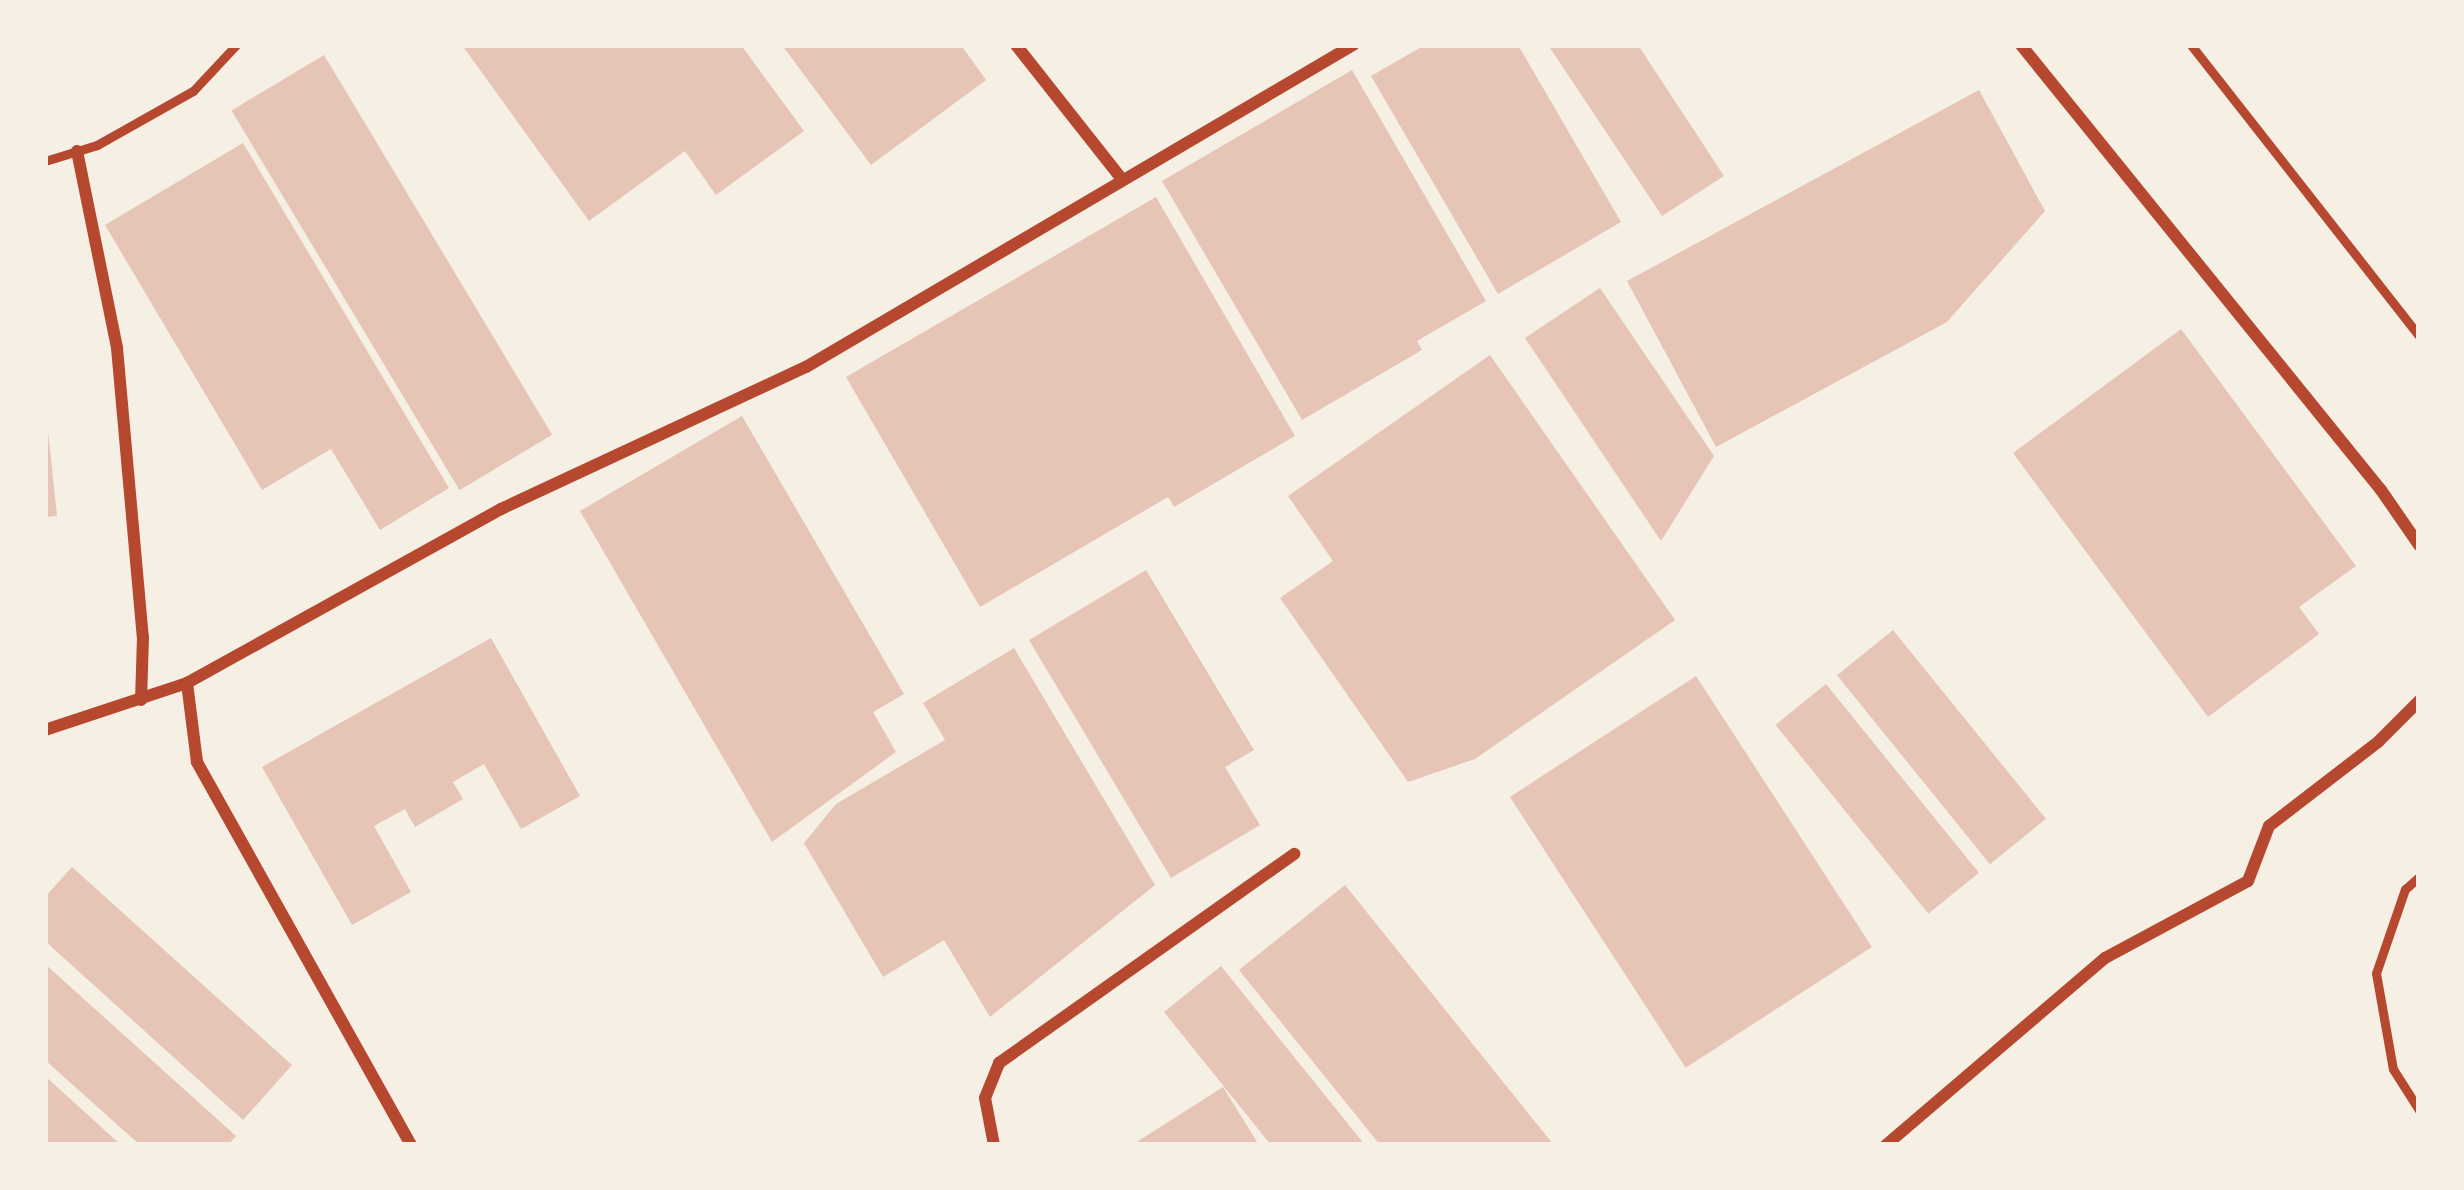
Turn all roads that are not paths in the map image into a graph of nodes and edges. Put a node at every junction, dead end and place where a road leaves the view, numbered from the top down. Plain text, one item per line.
1 (236, 45) edge
2 (1016, 45) edge
3 (1353, 45) edge
4 (2021, 45) edge
5 (2191, 45) edge
6 (77, 151) junction
7 (45, 161) edge
8 (1122, 179) junction
9 (2419, 337) edge
10 (2419, 545) edge
11 (188, 683) junction
12 (142, 700) junction
13 (2419, 701) edge
14 (45, 730) edge
15 (1294, 854) dead end
16 (2419, 877) edge
17 (2419, 1110) edge
18 (411, 1145) edge
19 (994, 1145) edge
20 (1886, 1145) edge

1 - 6 lane
2 - 8 street
3 - 8 street
4 - 10 street
5 - 9 lane
6 - 7 lane
6 - 12 street
8 - 11 street
11 - 12 street
11 - 18 street
12 - 14 street
13 - 20 street
15 - 19 street
16 - 17 lane

